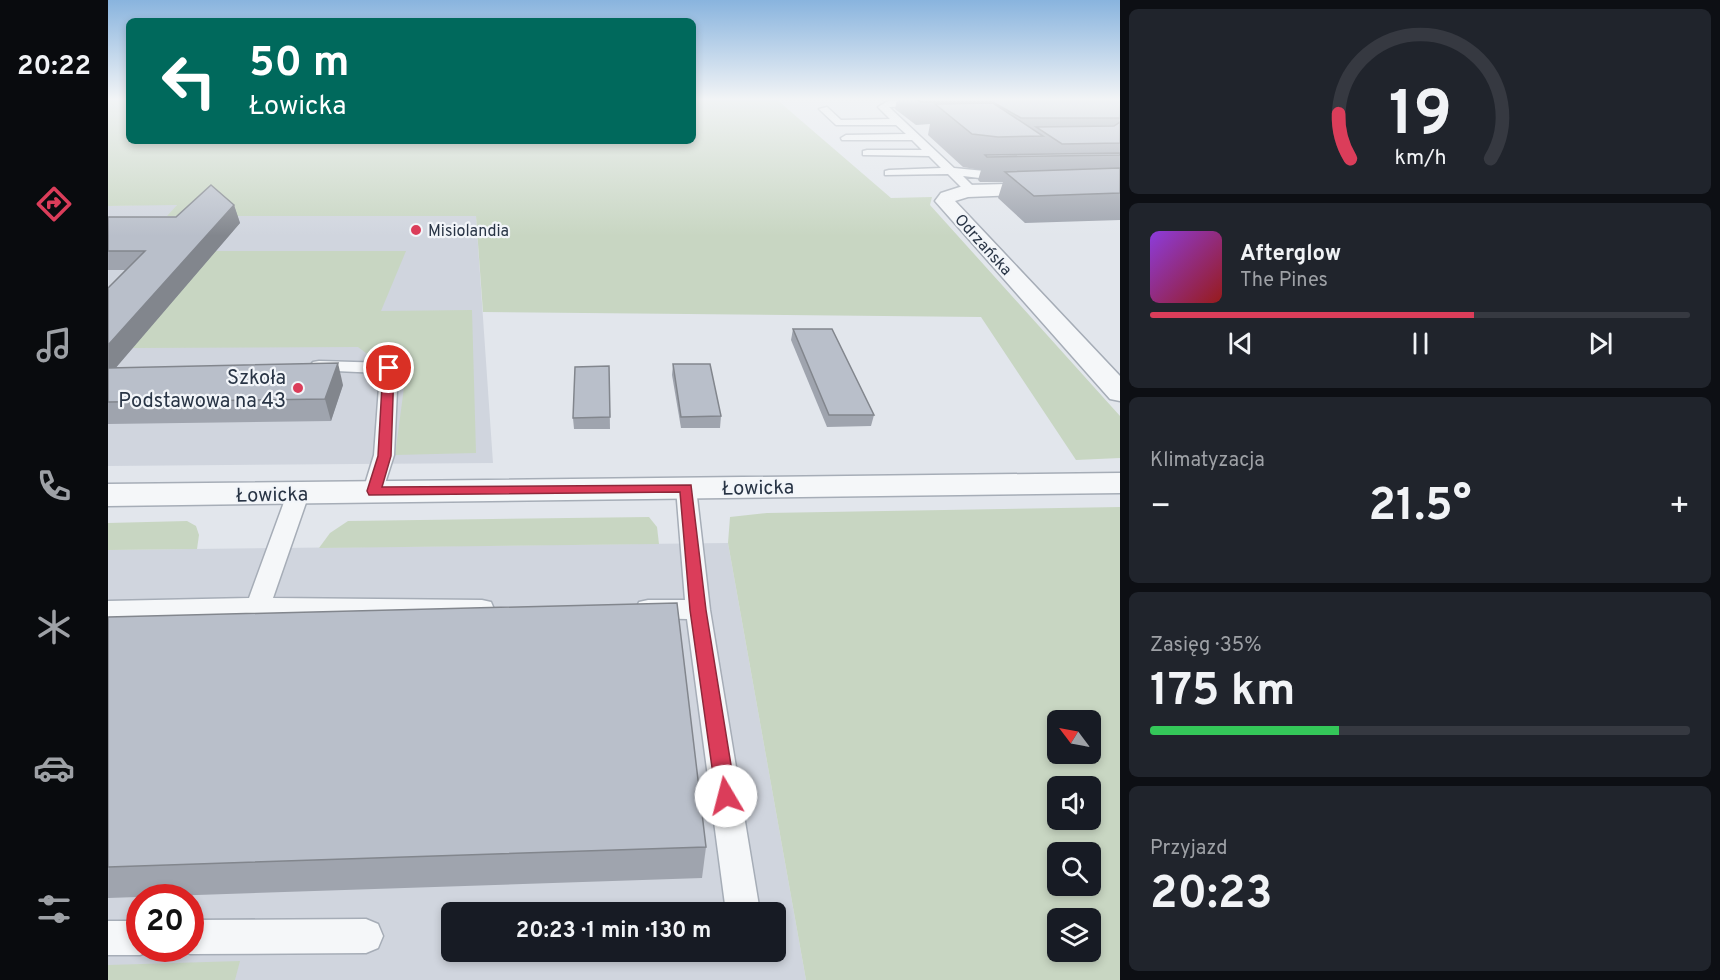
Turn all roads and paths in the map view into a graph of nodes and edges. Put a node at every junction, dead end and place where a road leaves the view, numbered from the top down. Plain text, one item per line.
1 (924, 145) edge
2 (867, 153) dead end
3 (931, 153) junction
4 (950, 171) junction
5 (889, 173) dead end
6 (1020, 176) edge
7 (1120, 186) edge
8 (972, 191) junction
9 (319, 366) edge
10 (1120, 393) edge
11 (1120, 483) edge
12 (686, 488) junction
13 (374, 491) junction
14 (298, 494) junction
15 (108, 495) edge
16 (258, 608) junction
17 (508, 609) edge
18 (627, 609) edge
19 (108, 610) edge
20 (698, 610) junction
21 (742, 902) edge
22 (366, 936) dead end
23 (108, 938) edge
24 (126, 938) edge
25 (204, 938) edge

1 - 3 lane
2 - 3 lane
3 - 4 lane
4 - 5 lane
4 - 6 lane
4 - 8 lane
7 - 8 street, Odrzańska
8 - 10 street, Odrzańska
9 - 13 lane
11 - 12 street, Łowicka
12 - 13 street, Łowicka
12 - 20 lane
13 - 14 street, Łowicka
14 - 15 street, Łowicka
14 - 16 lane
16 - 17 lane
16 - 19 lane
18 - 20 lane
20 - 21 lane
22 - 25 lane
23 - 24 lane

